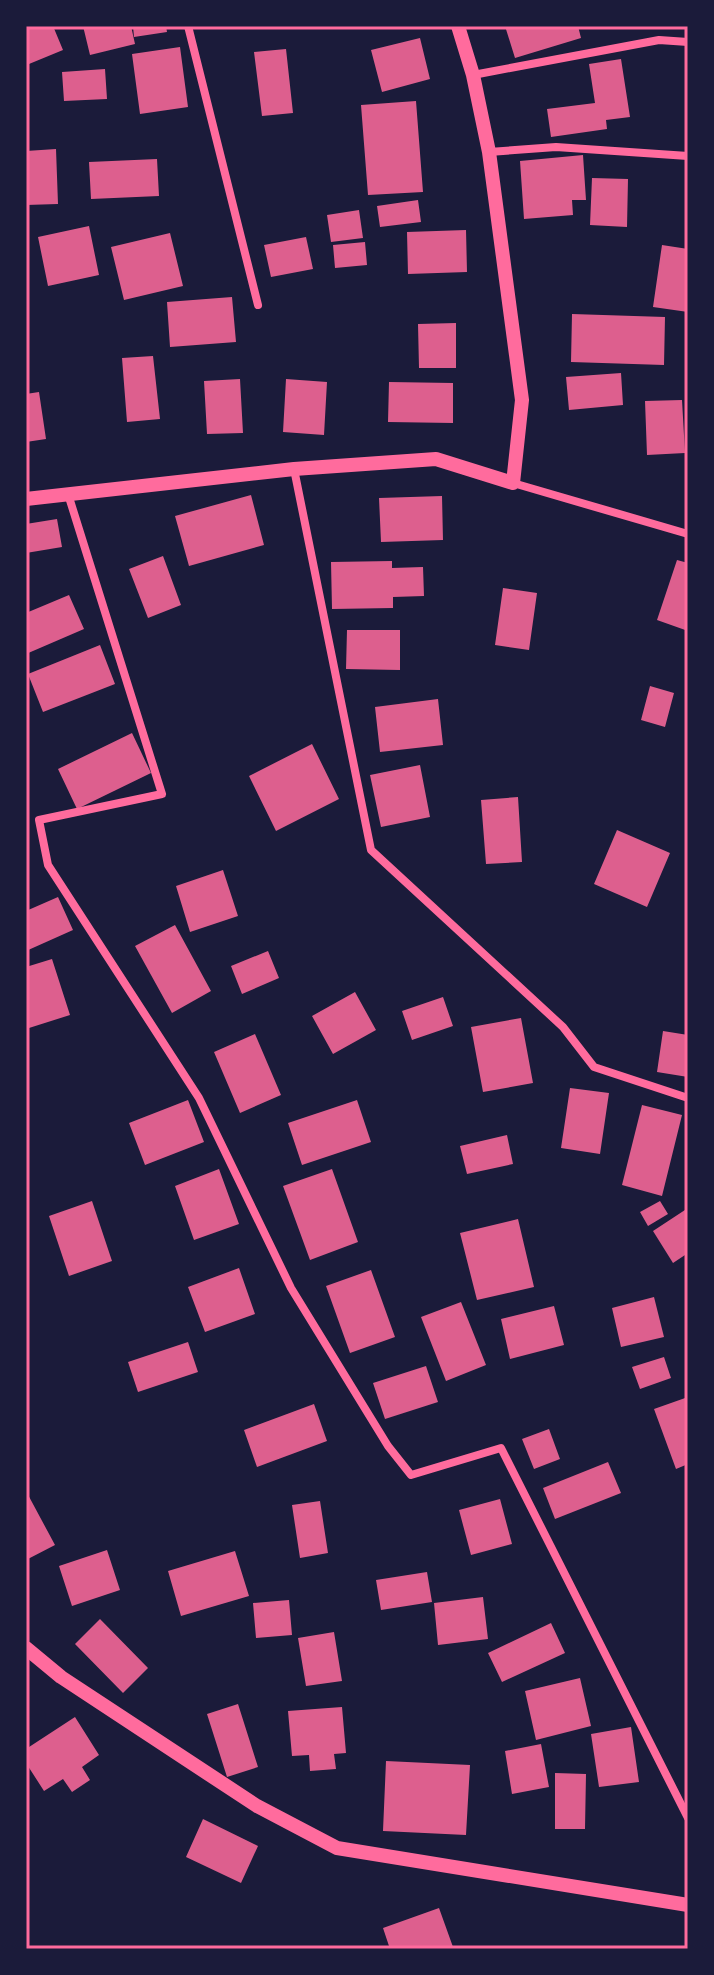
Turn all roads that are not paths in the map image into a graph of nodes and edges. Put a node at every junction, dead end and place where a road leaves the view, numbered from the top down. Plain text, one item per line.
1 (188, 26) edge
2 (458, 26) edge
3 (688, 42) edge
4 (473, 75) junction
5 (489, 152) junction
6 (688, 156) edge
7 (258, 305) dead end
8 (294, 469) junction
9 (513, 483) junction
10 (68, 494) junction
11 (26, 499) edge
12 (688, 534) edge
13 (688, 1098) edge
14 (26, 1648) edge
15 (688, 1818) edge
16 (688, 1905) edge

1 - 7 street
2 - 4 street
3 - 4 street
4 - 5 street
5 - 6 street
5 - 9 street
8 - 9 street
8 - 10 street
8 - 13 street
9 - 12 street
10 - 11 street
10 - 15 street
14 - 16 street

